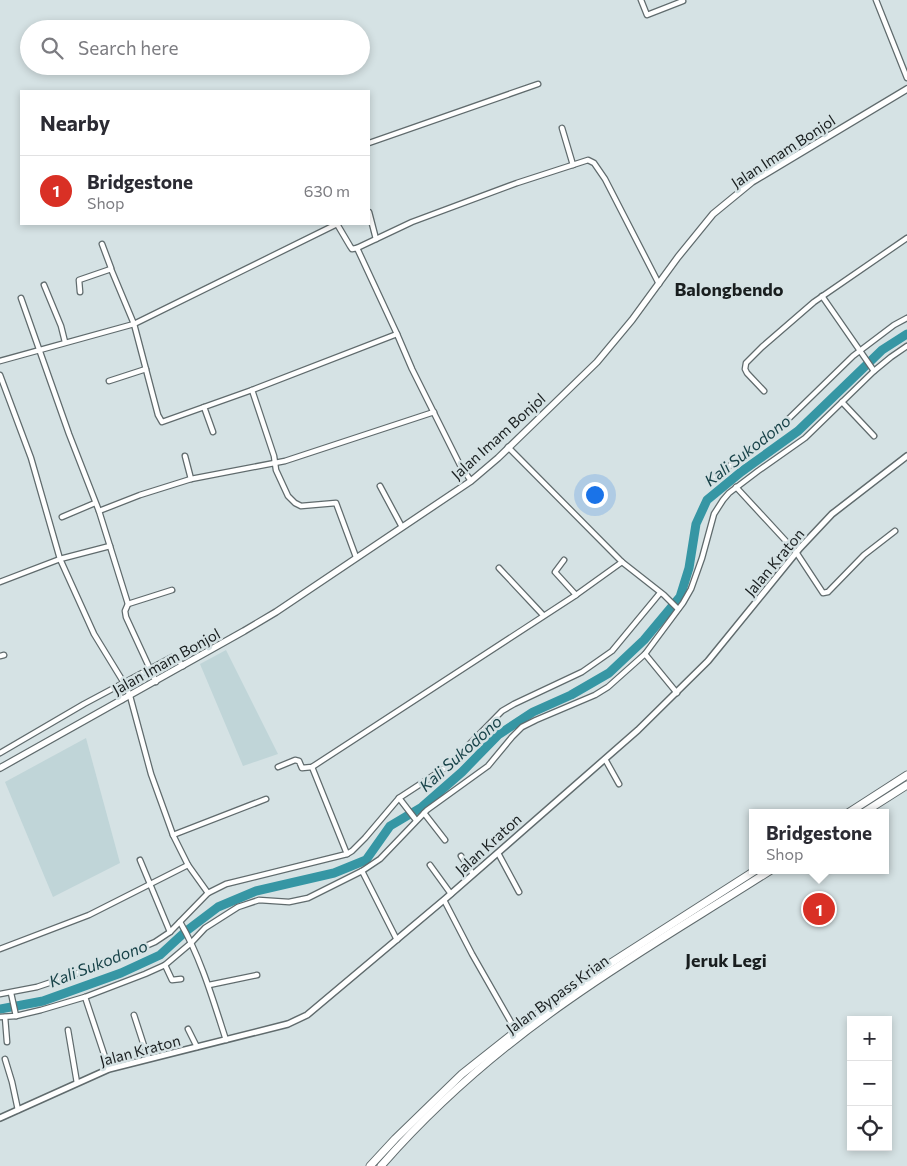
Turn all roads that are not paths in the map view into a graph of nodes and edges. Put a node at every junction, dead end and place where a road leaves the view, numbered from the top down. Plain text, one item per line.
1 (641, 0) edge
2 (876, 0) edge
3 (683, 1) dead end
4 (907, 78) edge
5 (538, 84) dead end
6 (907, 89) edge
7 (562, 128) dead end
8 (370, 143) edge
9 (573, 165) junction
10 (370, 216) edge
11 (335, 225) edge
12 (338, 225) edge
13 (907, 238) edge
14 (376, 239) junction
15 (102, 244) dead end
16 (357, 248) junction
17 (111, 268) junction
18 (659, 284) junction
19 (44, 285) dead end
20 (80, 292) dead end
21 (822, 296) junction
22 (21, 298) dead end
23 (907, 318) edge
24 (134, 324) junction
25 (398, 334) junction
26 (65, 342) junction
27 (907, 346) edge
28 (40, 350) junction
29 (862, 354) junction
30 (0, 361) edge
31 (146, 369) junction
32 (873, 370) junction
33 (0, 375) edge
34 (109, 381) dead end
35 (252, 390) junction
36 (764, 391) dead end
37 (842, 402) junction
38 (204, 407) junction
39 (434, 412) junction
40 (214, 432) dead end
41 (874, 436) dead end
42 (508, 448) junction
43 (185, 456) dead end
44 (907, 456) edge
45 (276, 464) junction
46 (191, 479) junction
47 (471, 481) junction
48 (709, 481) dead end
49 (380, 486) dead end
50 (736, 487) junction
51 (95, 503) junction
52 (99, 511) junction
53 (62, 517) dead end
54 (402, 527) junction
55 (895, 531) dead end
56 (110, 546) junction
57 (796, 552) junction
58 (356, 557) junction
59 (60, 560) junction
60 (564, 560) dead end
61 (622, 562) junction
62 (499, 568) dead end
63 (0, 582) edge
64 (172, 590) dead end
65 (662, 594) junction
66 (576, 595) junction
67 (128, 604) junction
68 (676, 608) junction
69 (544, 615) junction
70 (645, 654) junction
71 (184, 666) junction
72 (150, 669) junction
73 (156, 682) junction
74 (124, 683) junction
75 (116, 687) junction
76 (677, 693) junction
77 (130, 696) junction
78 (122, 700) junction
79 (0, 753) edge
80 (605, 759) junction
81 (312, 767) junction
82 (0, 768) edge
83 (278, 768) dead end
84 (907, 775) edge
85 (619, 784) dead end
86 (907, 785) edge
87 (266, 799) dead end
88 (400, 800) junction
89 (854, 809) edge
90 (869, 809) edge
91 (424, 812) junction
92 (414, 819) junction
93 (173, 835) junction
94 (445, 840) dead end
95 (498, 852) junction
96 (347, 854) junction
97 (461, 856) dead end
98 (140, 860) dead end
99 (188, 865) junction
100 (430, 865) dead end
101 (362, 871) junction
102 (473, 874) junction
103 (750, 874) edge
104 (765, 874) edge
105 (150, 885) junction
106 (519, 892) dead end
107 (208, 893) junction
108 (451, 894) junction
109 (444, 900) junction
110 (181, 923) junction
111 (170, 932) junction
112 (397, 940) junction
113 (190, 941) junction
114 (0, 950) edge
115 (165, 966) junction
116 (257, 975) dead end
117 (181, 979) dead end
118 (209, 985) junction
119 (0, 994) edge
120 (11, 995) junction
121 (85, 997) junction
122 (15, 1014) junction
123 (134, 1015) dead end
124 (3, 1017) edge
125 (188, 1029) dead end
126 (68, 1030) dead end
127 (516, 1031) junction
128 (226, 1040) junction
129 (7, 1042) dead end
130 (197, 1047) junction
131 (148, 1058) junction
132 (5, 1059) dead end
133 (109, 1069) junction
134 (77, 1083) junction
135 (18, 1110) junction
136 (0, 1118) edge
137 (370, 1166) edge
138 (381, 1166) edge

1 - 3 street
2 - 4 street
5 - 8 street
6 - 18 main road, Jalan Imam Bonjol
7 - 9 street
9 - 14 street
9 - 18 street
10 - 14 street
11 - 24 street
12 - 16 street
13 - 21 street
14 - 16 street
15 - 17 street
16 - 25 street
17 - 20 street
17 - 24 street
18 - 42 main road, Jalan Imam Bonjol
19 - 26 street
21 - 29 street
21 - 36 street
22 - 28 street
23 - 29 street
24 - 26 street
24 - 31 street
25 - 35 street
25 - 39 street
26 - 28 street
27 - 32 street
28 - 30 street
28 - 51 street
29 - 32 street
29 - 48 street
31 - 34 street
31 - 38 street
32 - 37 street
33 - 59 street
35 - 38 street
35 - 45 street
37 - 41 street
37 - 50 street
38 - 40 street
39 - 45 street
39 - 47 street
42 - 47 main road, Jalan Imam Bonjol
42 - 61 street
43 - 46 street
44 - 57 street, Jalan Kraton
45 - 46 street
45 - 58 street
46 - 52 street
47 - 54 main road, Jalan Imam Bonjol
49 - 54 street
50 - 57 street
50 - 68 street
51 - 52 street
51 - 53 street
52 - 56 street
54 - 58 main road, Jalan Imam Bonjol
55 - 57 street
56 - 59 street
56 - 67 street
57 - 76 street, Jalan Kraton
58 - 71 main road, Jalan Imam Bonjol
59 - 63 street
59 - 74 street
60 - 66 street
61 - 65 street
61 - 66 street
62 - 69 street
64 - 67 street
65 - 68 street
65 - 88 street
66 - 69 street
67 - 72 street
68 - 70 street
69 - 81 street
70 - 76 street
70 - 91 street
71 - 72 street
71 - 73 main road, Jalan Imam Bonjol
72 - 73 street
72 - 74 street
73 - 77 main road, Jalan Imam Bonjol
74 - 75 street
74 - 77 street
75 - 78 street
75 - 79 street
76 - 80 street, Jalan Kraton
77 - 78 main road, Jalan Imam Bonjol
77 - 93 street
78 - 82 main road, Jalan Imam Bonjol
80 - 85 street
80 - 95 street, Jalan Kraton
81 - 83 street
81 - 96 street
84 - 89 highway
86 - 90 highway
87 - 93 street
88 - 92 street
88 - 96 street
91 - 92 street
91 - 94 street
92 - 101 street
93 - 99 street
95 - 102 street, Jalan Kraton
95 - 106 street
96 - 107 street
97 - 102 street
98 - 105 street
99 - 105 street
99 - 107 street
100 - 108 street
101 - 112 street
101 - 113 street
102 - 108 street, Jalan Kraton
103 - 127 highway, Jalan Bypass Krian
104 - 138 highway, Jalan Bypass Krian
105 - 111 street
105 - 114 street
107 - 110 street
108 - 109 street, Jalan Kraton
109 - 112 street, Jalan Kraton
109 - 127 street
110 - 111 street
110 - 113 street
111 - 120 street
112 - 128 street, Jalan Kraton
113 - 115 street
113 - 118 street
115 - 117 street
115 - 121 street
116 - 118 street
118 - 128 street
119 - 120 street
120 - 122 street
121 - 122 street
121 - 133 street
122 - 124 street
123 - 131 street
124 - 129 street
125 - 130 street
126 - 134 street
127 - 137 highway, Jalan Bypass Krian
128 - 130 street, Jalan Kraton
130 - 131 street, Jalan Kraton
131 - 133 street, Jalan Kraton
132 - 135 street
133 - 134 street, Jalan Kraton
134 - 135 street, Jalan Kraton
135 - 136 street, Jalan Kraton

